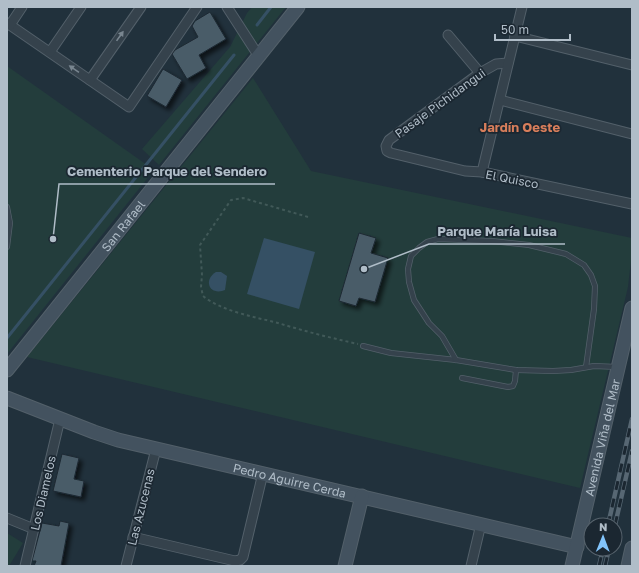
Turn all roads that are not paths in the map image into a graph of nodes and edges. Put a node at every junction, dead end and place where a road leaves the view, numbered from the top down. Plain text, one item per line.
1 (22, 7) edge
2 (81, 7) edge
3 (141, 7) edge
4 (196, 7) edge
5 (227, 7) edge
6 (298, 7) edge
7 (522, 7) edge
8 (8, 24) edge
9 (448, 35) dead end
10 (515, 36) junction
11 (50, 52) junction
12 (258, 55) junction
13 (508, 63) junction
14 (632, 64) edge
15 (480, 73) junction
16 (90, 80) junction
17 (500, 100) junction
18 (632, 134) edge
19 (391, 154) joint
20 (482, 172) junction
21 (632, 204) edge
22 (7, 207) edge
23 (7, 247) edge
24 (632, 308) edge
25 (363, 346) road end
26 (456, 360) junction
27 (586, 367) junction
28 (618, 367) junction
29 (7, 370) edge
30 (516, 370) junction
31 (462, 378) dead end
32 (7, 398) edge
33 (60, 419) junction
34 (156, 449) junction
35 (263, 473) junction
36 (362, 496) junction
37 (7, 518) edge
38 (481, 524) junction
39 (34, 529) junction
40 (133, 537) junction
41 (577, 547) junction
42 (632, 548) edge
43 (25, 566) edge
44 (126, 566) edge
45 (345, 566) edge
46 (471, 566) edge
47 (572, 566) edge
48 (628, 566) edge

1 - 8 street
2 - 11 street
16 -> 3 street
4 - 16 street
5 - 12 street
6 - 12 street, San Rafael
7 - 10 street
8 - 11 street
9 - 15 street
10 - 13 street
10 - 14 street
16 -> 11 street
12 - 29 street, San Rafael
13 - 15 street, Pasaje Pichidangui
13 - 17 street
15 - 19 street, Pasaje Pichidangui
17 - 18 street
17 - 20 street
19 - 20 street, El Quisco
20 - 21 street, El Quisco
22 - 23 lane
24 - 28 street, Avenida Viña del Mar
25 - 26 lane
26 - 27 lane
26 - 30 lane
27 - 28 lane
27 - 30 lane
28 - 41 street, Avenida Viña del Mar
30 - 31 lane
32 - 33 street, Pedro Aguirre Cerda
33 - 34 street, Pedro Aguirre Cerda
33 - 39 street, Los Diamelos
34 - 35 street, Pedro Aguirre Cerda
34 - 40 street, Las Azucenas
35 - 36 street, Pedro Aguirre Cerda
35 - 40 street
36 - 38 street, Pedro Aguirre Cerda
36 - 45 street
37 - 39 street
38 - 41 street, Pedro Aguirre Cerda
38 - 46 street
39 - 43 street, Los Diamelos
40 - 44 street, Las Azucenas
41 - 47 street, Avenida Viña del Mar
42 - 48 street

